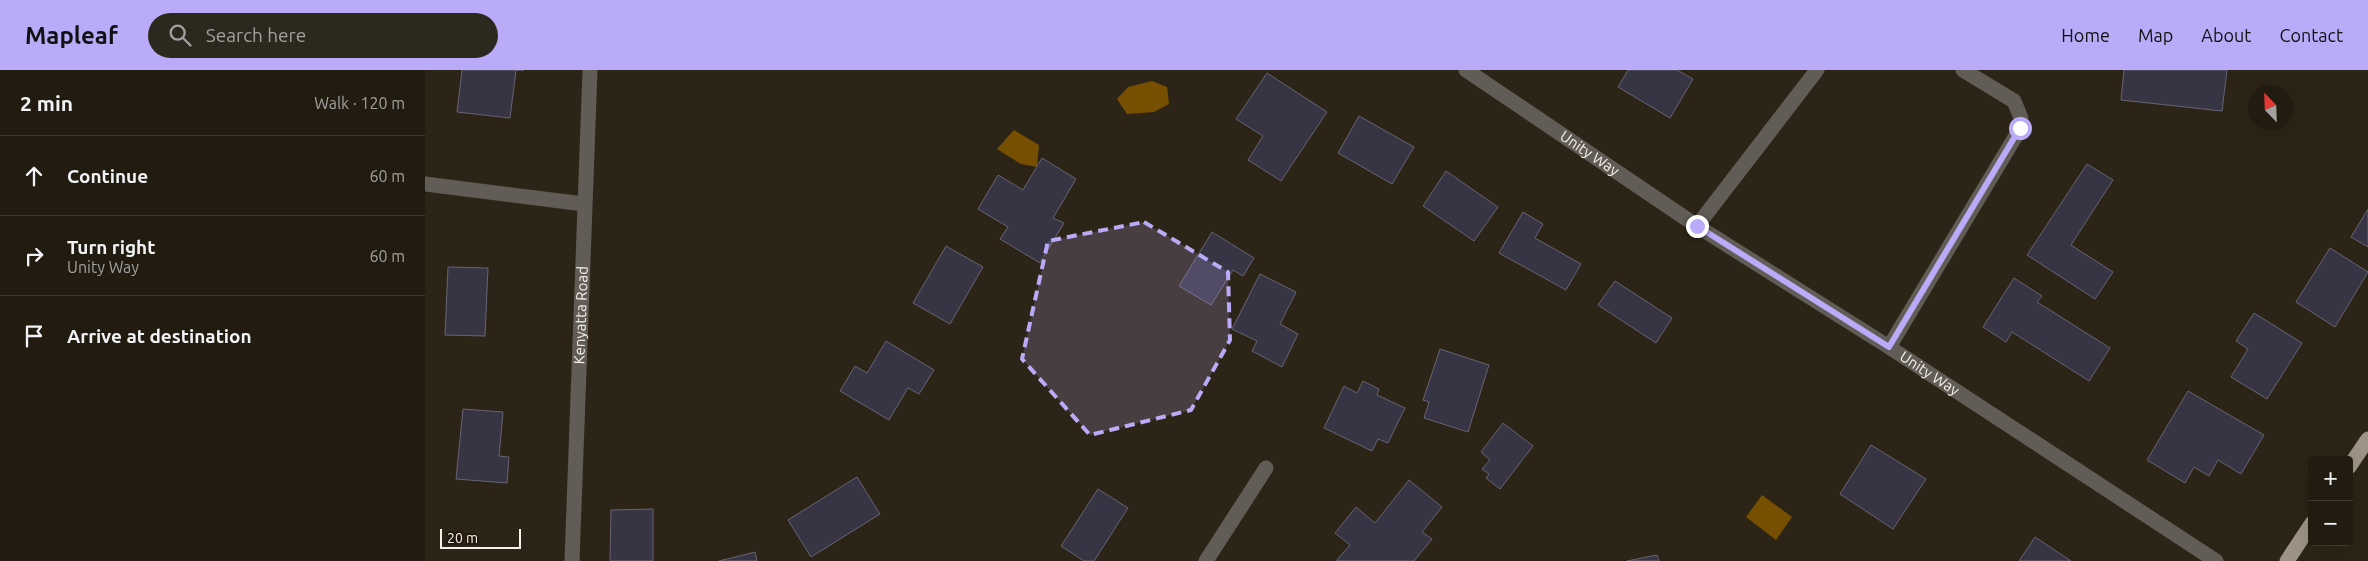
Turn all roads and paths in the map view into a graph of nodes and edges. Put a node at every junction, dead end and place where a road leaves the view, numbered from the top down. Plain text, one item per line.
1 (589, 70) edge
2 (1466, 70) edge
3 (1817, 70) edge
4 (1963, 70) edge
5 (425, 184) edge
6 (584, 204) junction
7 (1697, 226) junction
8 (1889, 347) junction
9 (2368, 439) edge
10 (2353, 461) edge
11 (1266, 468) dead end
12 (2308, 529) edge
13 (573, 561) edge
14 (1206, 561) edge
15 (2216, 561) edge
16 (2287, 561) edge

1 - 6 street, Kenyatta Road
2 - 7 street, Unity Way
3 - 7 street
4 - 8 street
5 - 6 street
6 - 13 street, Kenyatta Road
7 - 8 street, Unity Way
8 - 15 street, Unity Way
9 - 10 main road
11 - 14 street
12 - 16 main road

